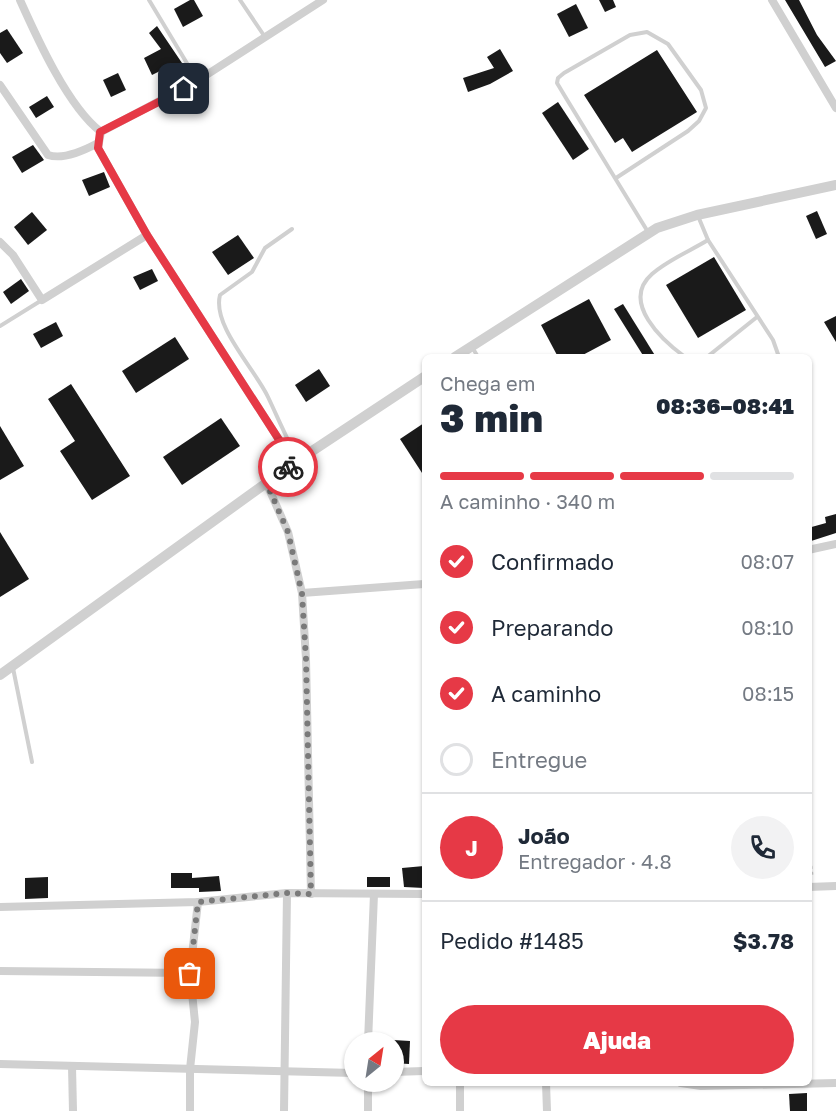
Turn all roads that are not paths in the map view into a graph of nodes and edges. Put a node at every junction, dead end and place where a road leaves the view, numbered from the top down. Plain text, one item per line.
1 (20, 0) edge
2 (148, 0) edge
3 (240, 0) edge
4 (323, 0) edge
5 (772, 0) edge
6 (266, 37) junction
7 (197, 81) junction
8 (0, 85) edge
9 (836, 108) edge
10 (100, 132) junction
11 (98, 144) junction
12 (616, 178) junction
13 (836, 185) edge
14 (697, 215) junction
15 (292, 230) dead end
16 (649, 233) junction
17 (147, 235) junction
18 (708, 240) junction
19 (0, 242) edge
20 (42, 300) junction
21 (757, 317) junction
22 (0, 326) edge
23 (471, 347) junction
24 (460, 354) edge
25 (476, 354) edge
26 (681, 354) edge
27 (711, 354) edge
28 (778, 354) edge
29 (422, 378) edge
30 (296, 461) junction
31 (266, 482) junction
32 (836, 544) edge
33 (812, 549) edge
34 (422, 584) edge
35 (302, 594) junction
36 (12, 667) junction
37 (0, 675) edge
38 (32, 762) dead end
39 (836, 886) edge
40 (812, 887) edge
41 (287, 893) junction
42 (311, 894) junction
43 (374, 894) junction
44 (422, 894) edge
45 (198, 902) junction
46 (0, 907) edge
47 (0, 971) edge
48 (190, 974) junction
49 (368, 1032) edge
50 (0, 1064) edge
51 (72, 1066) junction
52 (190, 1069) junction
53 (422, 1071) edge
54 (284, 1072) junction
55 (404, 1072) edge
56 (344, 1073) edge
57 (836, 1083) edge
58 (812, 1084) edge
59 (460, 1086) edge
60 (546, 1086) edge
61 (368, 1092) edge
62 (73, 1111) edge
63 (190, 1111) edge
64 (284, 1111) edge
65 (368, 1111) edge
66 (460, 1111) edge
67 (547, 1111) edge

1 - 10 street
2 - 7 lane
3 - 6 lane
4 - 6 street
5 - 9 street
6 - 7 street
7 - 10 street
8 - 11 street
10 - 11 street
11 - 17 street
12 - 12 lane
12 - 16 lane
13 - 14 street
14 - 16 street
14 - 18 lane
15 - 30 lane
16 - 23 street
17 - 20 street
17 - 30 street
18 - 21 lane
18 - 26 lane
19 - 20 street
20 - 22 lane
21 - 27 lane
21 - 28 lane
23 - 24 street
23 - 25 lane
29 - 30 street
30 - 31 street
31 - 35 street
31 - 36 street
32 - 33 street
34 - 35 street
35 - 42 street
36 - 37 street
36 - 38 lane
39 - 40 street
41 - 42 street
41 - 45 street
41 - 54 street
42 - 43 street
43 - 44 street
43 - 49 street
45 - 46 street
45 - 48 street
47 - 48 street
48 - 52 street
50 - 51 street
51 - 52 street
51 - 62 street
52 - 54 street
52 - 63 street
53 - 55 street
54 - 56 street
54 - 64 street
57 - 58 street
59 - 66 street
60 - 67 street
61 - 65 street

